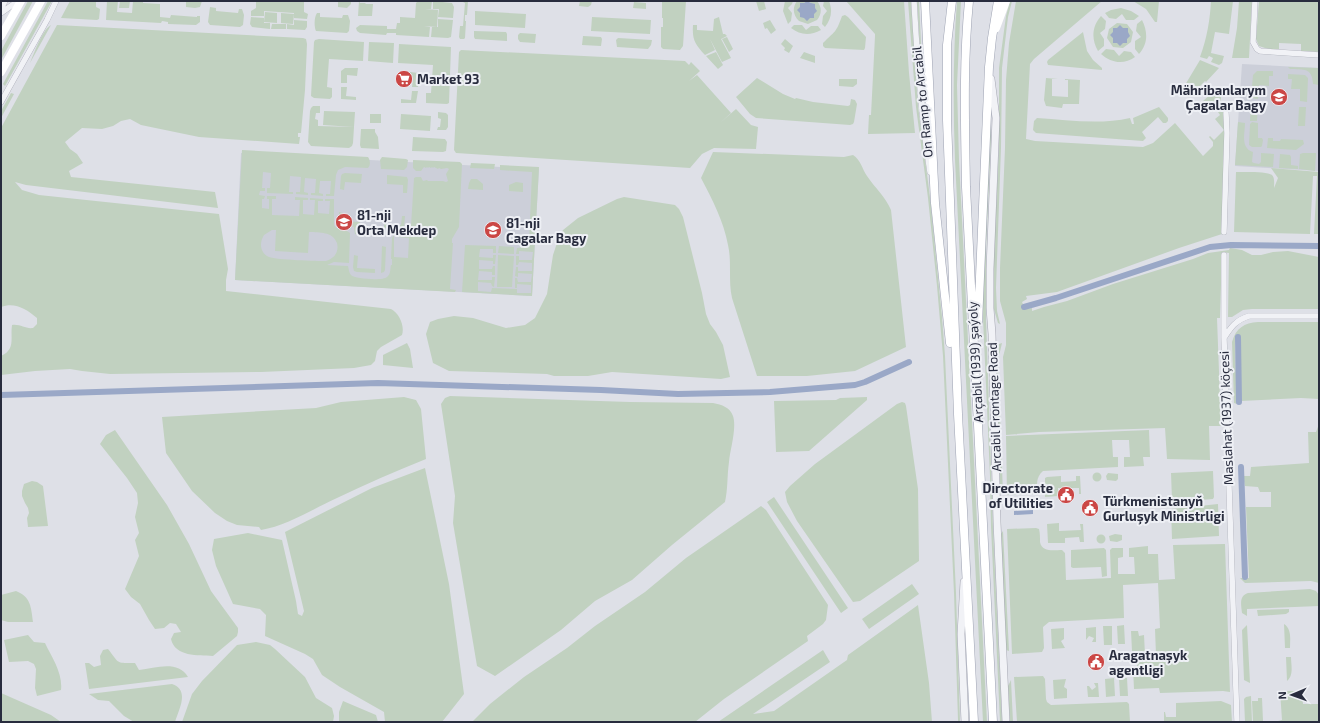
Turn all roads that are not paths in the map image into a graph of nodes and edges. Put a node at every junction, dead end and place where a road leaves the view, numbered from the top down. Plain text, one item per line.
1 (5, 1) edge
2 (20, 1) edge
3 (41, 1) edge
4 (56, 1) edge
5 (914, 1) edge
6 (924, 1) edge
7 (930, 1) edge
8 (952, 1) edge
9 (969, 1) edge
10 (998, 1) edge
11 (1006, 1) edge
12 (1255, 1) edge
13 (1, 9) edge
14 (1, 13) edge
15 (1, 36) edge
16 (992, 38) junction
17 (1319, 55) edge
18 (989, 67) junction
19 (928, 68) junction
20 (1, 72) edge
21 (1, 102) edge
22 (1226, 112) dead end
23 (935, 203) junction
24 (1224, 232) dead end
25 (1224, 255) dead end
26 (1319, 316) edge
27 (1224, 338) junction
28 (976, 377) junction
29 (958, 414) junction
30 (965, 550) junction
31 (965, 722) edge
32 (974, 722) edge
33 (993, 722) edge
34 (1006, 722) edge
35 (1237, 722) edge

1 - 13 street
2 - 14 street
2 - 15 main road
3 - 20 main road
4 - 21 street
5 - 23 street, On Ramp to Arcabil
6 - 19 main road
7 - 19 main road
8 - 29 main road, Arçabil (1939) şaýoly
9 - 28 main road, Arçabil (1939) şaýoly
10 - 16 main road
11 - 16 main road
12 - 17 street
16 - 18 main road
18 - 28 main road
18 - 34 street, Arcabil Frontage Road
19 - 23 main road
22 - 24 street
23 - 29 main road
25 - 27 street
26 - 27 street, Maslahat (1937) köçesi
27 - 35 street, Maslahat (1937) köçesi
28 - 33 main road, Arçabil (1939) şaýoly
29 - 30 main road, Arçabil (1939) şaýoly
30 - 31 street
30 - 32 main road, Arçabil (1939) şaýoly

